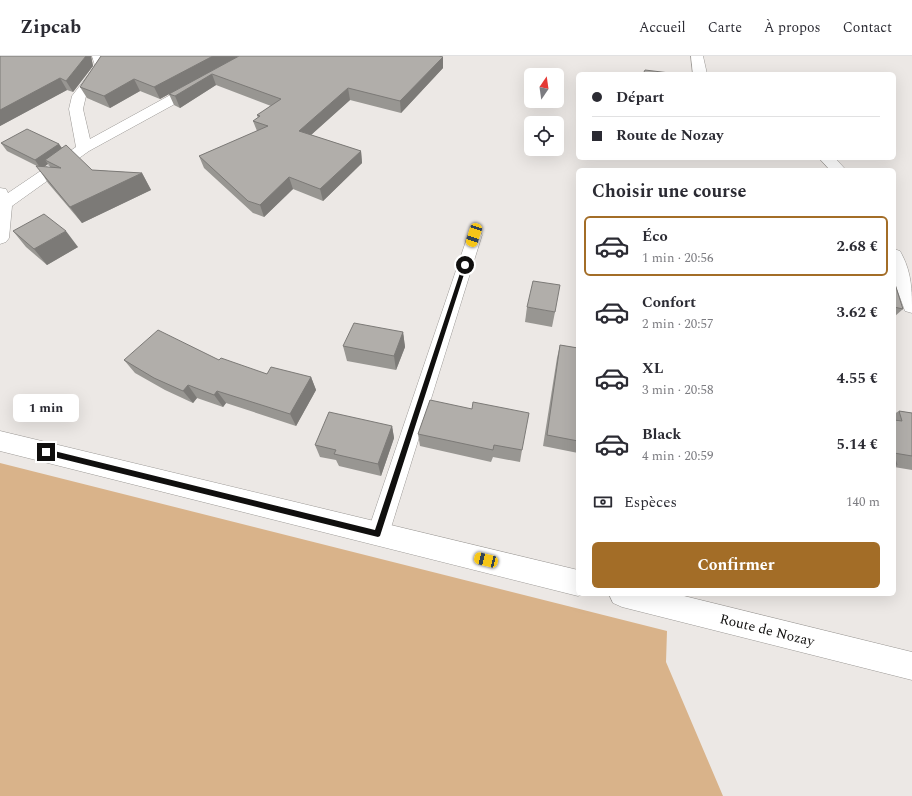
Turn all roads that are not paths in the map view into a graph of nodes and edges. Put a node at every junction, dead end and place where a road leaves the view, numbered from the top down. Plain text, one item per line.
1 (98, 56) edge
2 (697, 56) edge
3 (700, 72) edge
4 (208, 80) edge
5 (84, 148) junction
6 (829, 160) edge
7 (836, 168) edge
8 (2, 199) edge
9 (474, 235) dead end
10 (0, 238) edge
11 (896, 262) edge
12 (912, 306) edge
13 (0, 441) edge
14 (378, 534) junction
15 (576, 583) edge
16 (630, 596) edge
17 (912, 666) edge

1 - 5 street
2 - 3 street
4 - 5 street
5 - 8 street
6 - 7 street
8 - 10 street
9 - 14 lane
11 - 12 street
13 - 14 street
14 - 15 street
16 - 17 street, Route de Nozay

